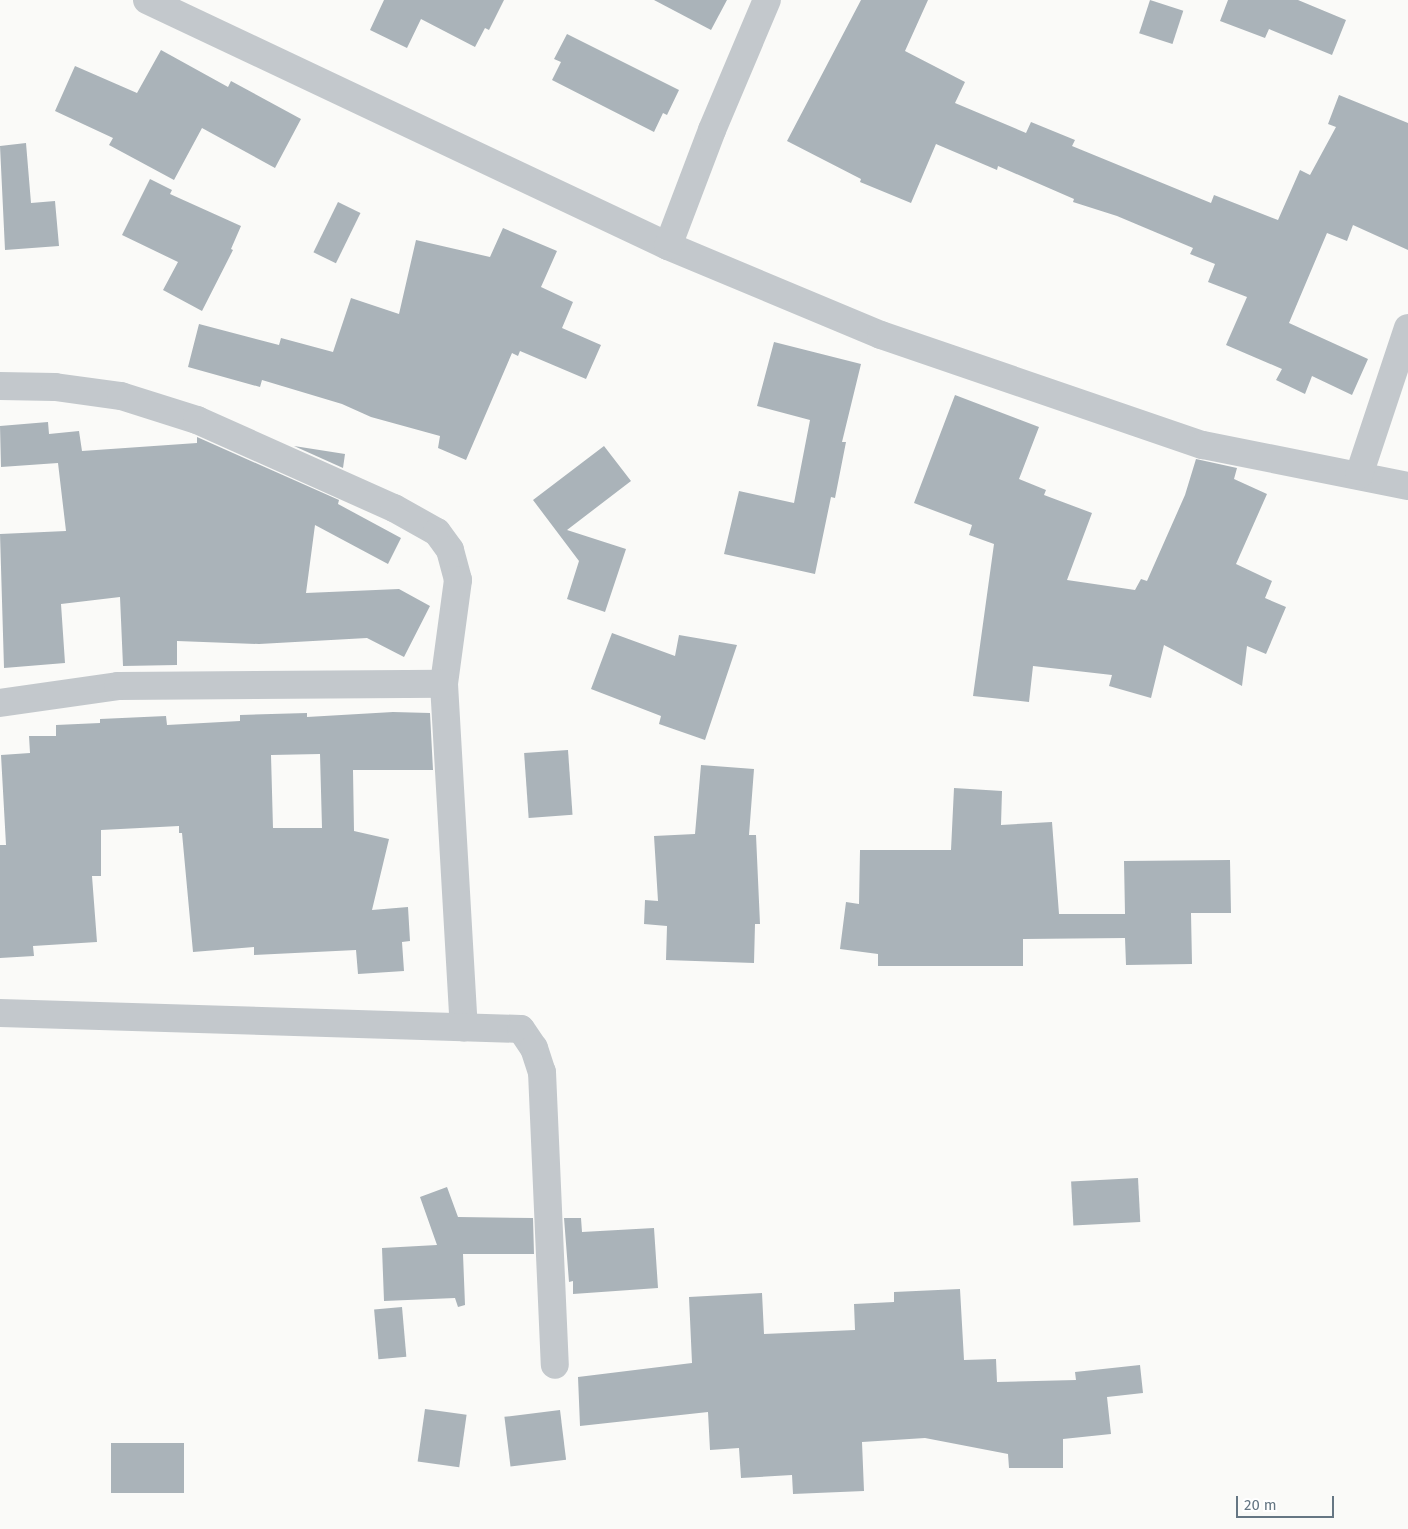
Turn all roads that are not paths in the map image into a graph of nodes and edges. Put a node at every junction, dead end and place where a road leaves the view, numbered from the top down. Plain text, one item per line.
1 (147, 0) edge
2 (767, 0) edge
3 (668, 246) junction
4 (1408, 328) edge
5 (0, 386) edge
6 (1359, 475) junction
7 (1408, 486) edge
8 (444, 684) junction
9 (0, 703) edge
10 (0, 1013) edge
11 (464, 1027) junction
12 (555, 1365) dead end

1 - 3 street
2 - 3 street
3 - 6 street
4 - 6 street
5 - 8 street
6 - 7 street
8 - 9 street
8 - 11 street
10 - 11 street
11 - 12 street

